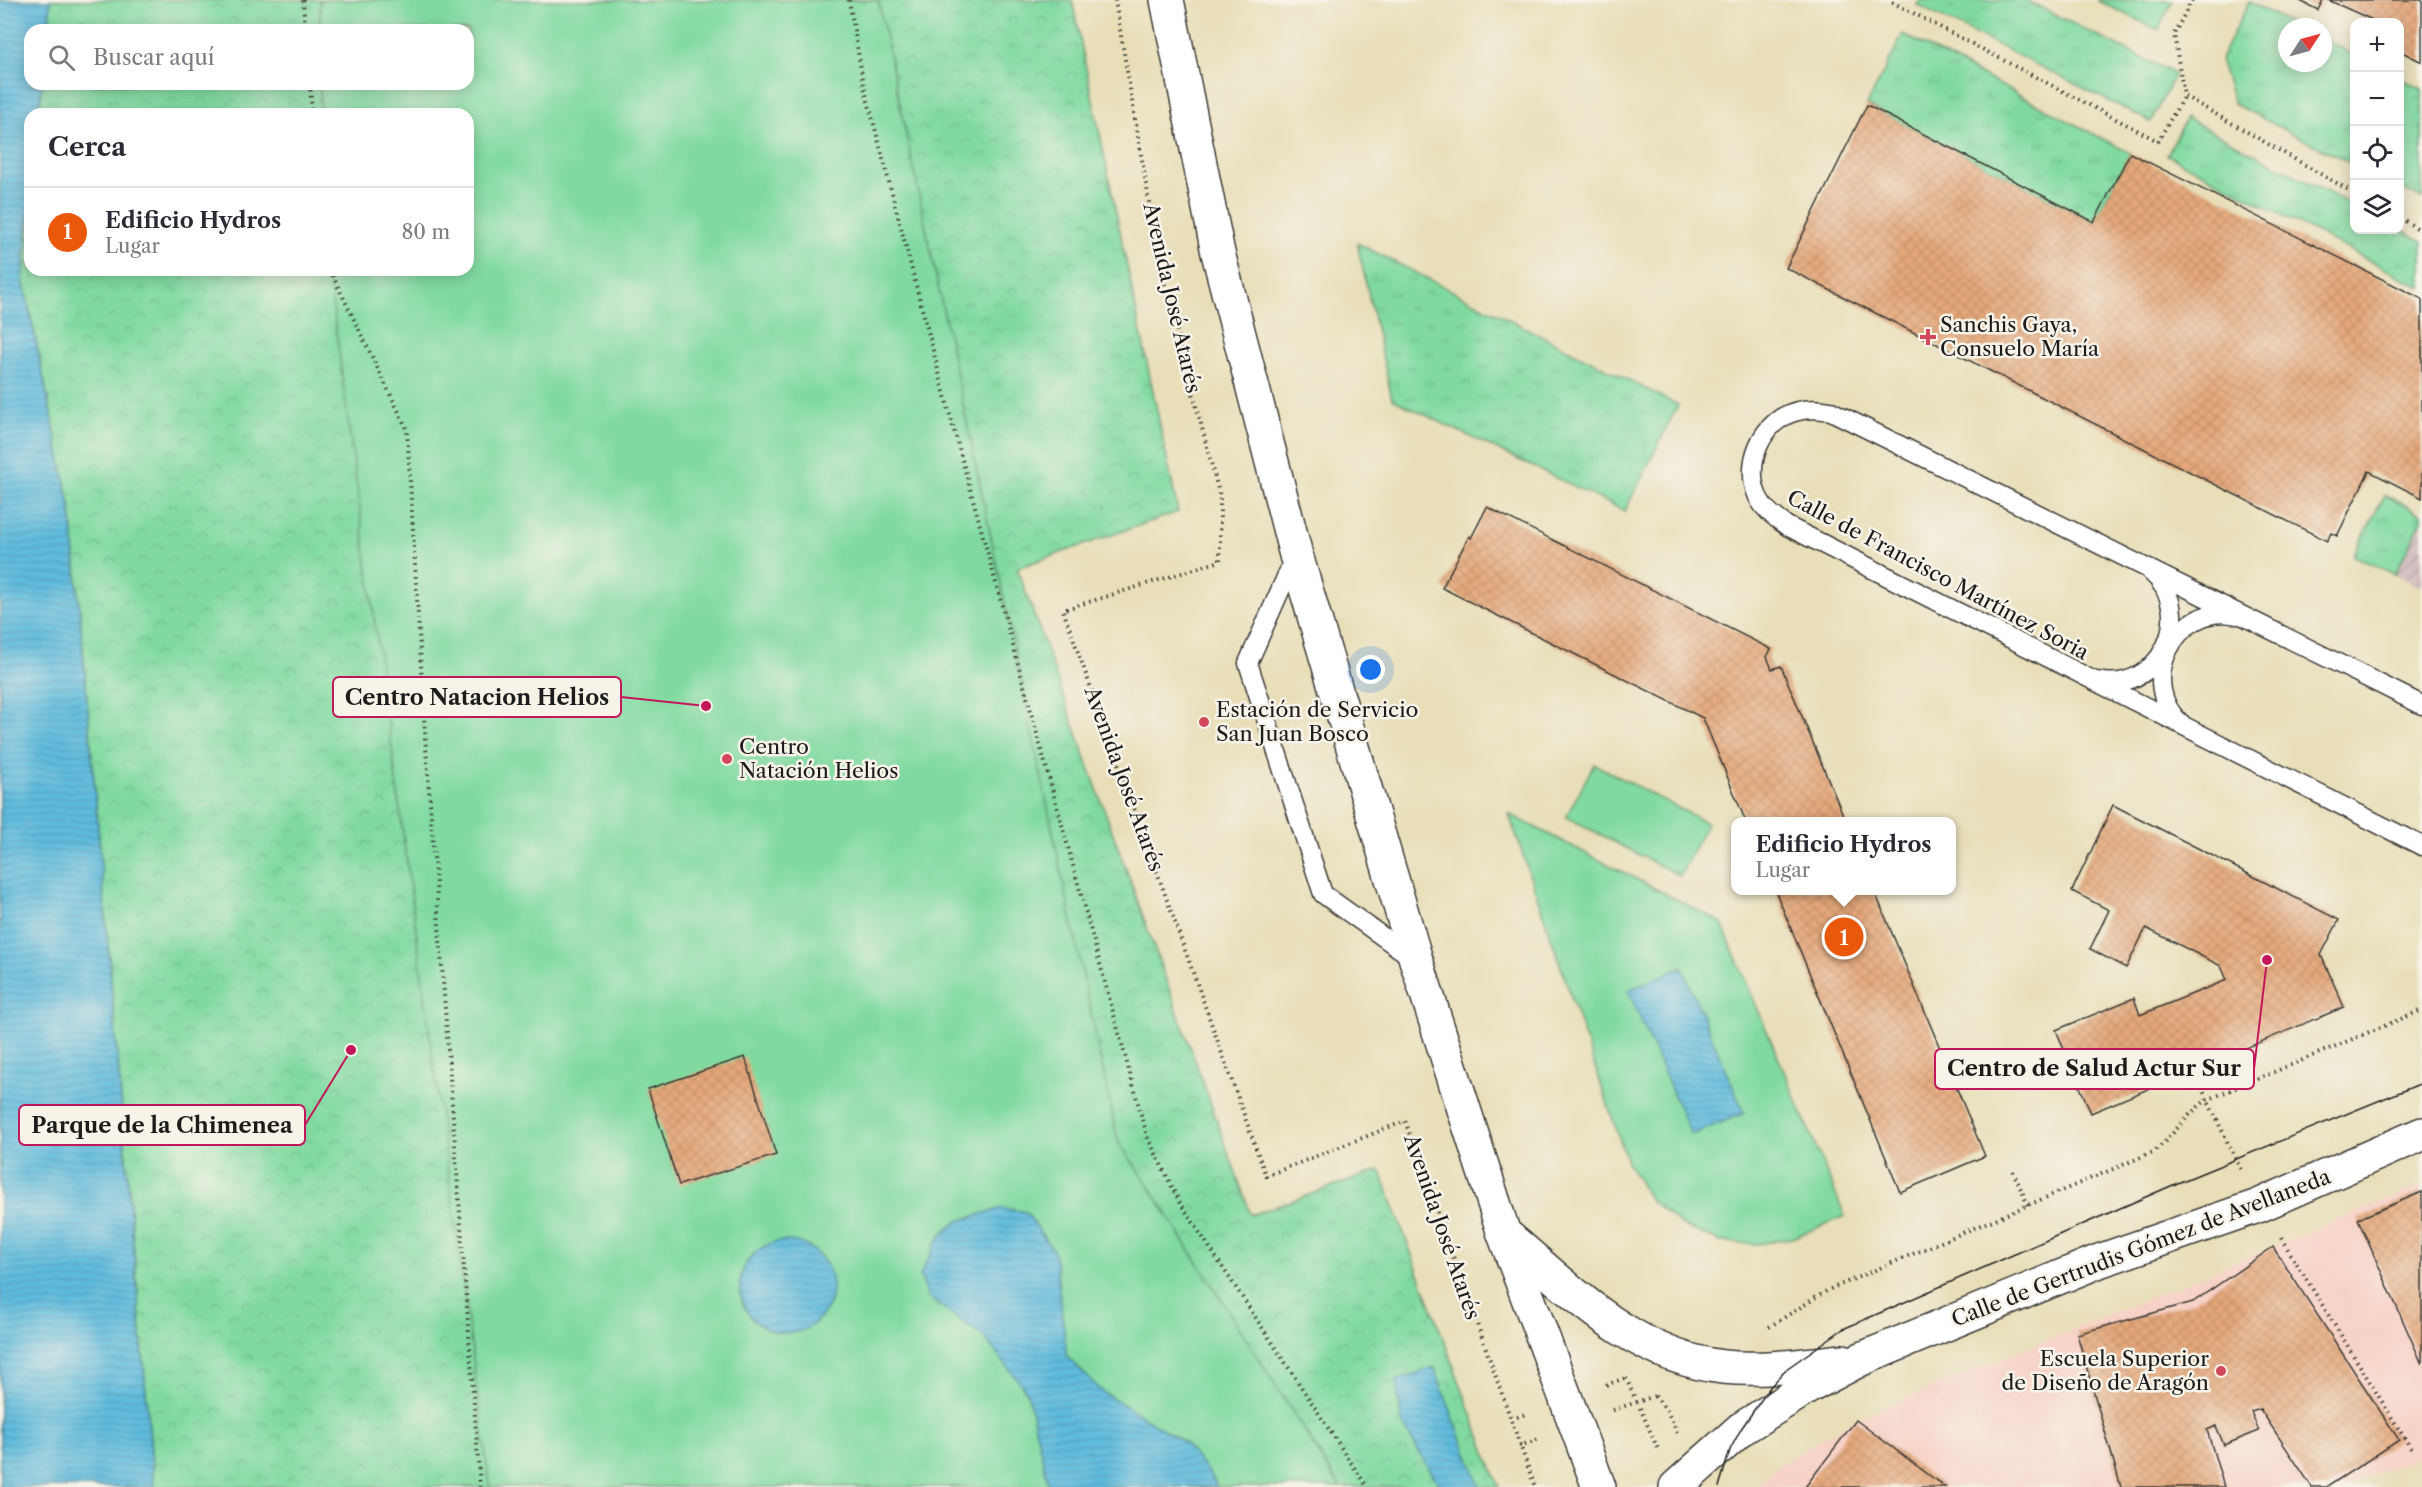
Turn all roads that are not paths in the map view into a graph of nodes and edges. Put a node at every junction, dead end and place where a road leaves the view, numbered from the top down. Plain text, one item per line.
1 (1167, 0) edge
2 (1296, 555) junction
3 (2143, 565) junction
4 (2247, 617) junction
5 (2089, 680) junction
6 (2422, 705) edge
7 (2192, 732) junction
8 (2422, 846) edge
9 (1416, 960) junction
10 (2422, 1134) edge
11 (1504, 1234) junction
12 (1859, 1360) junction
13 (1599, 1487) edge
14 (1676, 1487) edge

1 - 2 main road
2 - 9 main road
2 - 9 lane
3 - 4 lane, Calle de Francisco Martínez Soria
3 - 5 lane, Calle de Francisco Martínez Soria
3 - 5 lane, Calle de Francisco Martínez Soria
4 - 6 lane, Calle de Francisco Martínez Soria
4 - 7 lane, Calle de Francisco Martínez Soria
5 - 7 lane, Calle de Francisco Martínez Soria
7 - 8 lane, Calle de Francisco Martínez Soria
9 - 11 main road
10 - 12 main road, Calle de Gertrudis Gómez de Avellaneda
11 - 12 main road, Calle de Gertrudis Gómez de Avellaneda
11 - 13 main road
12 - 14 main road, Calle de Gertrudis Gómez de Avellaneda

